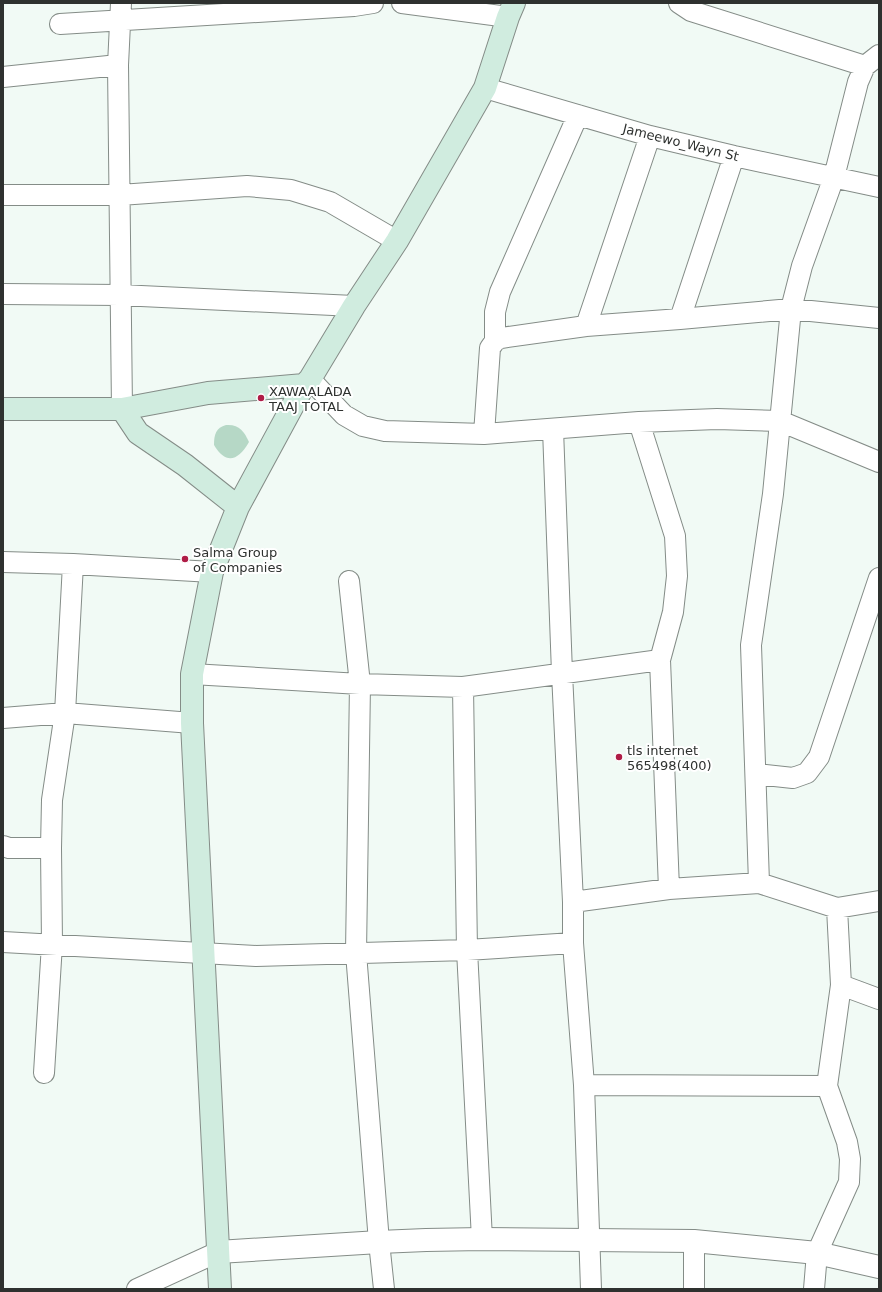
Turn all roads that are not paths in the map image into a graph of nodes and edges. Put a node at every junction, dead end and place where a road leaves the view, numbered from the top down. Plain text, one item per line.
1 (373, 3) edge
2 (402, 3) edge
3 (680, 3) edge
4 (511, 10) edge
5 (120, 12) edge
6 (60, 24) dead end
7 (872, 61) edge
8 (118, 66) junction
9 (3, 77) edge
10 (485, 88) junction
11 (578, 115) junction
12 (650, 136) junction
13 (734, 156) junction
14 (834, 177) junction
15 (879, 187) edge
16 (3, 195) edge
17 (120, 195) junction
18 (397, 241) junction
19 (3, 294) edge
20 (120, 295) junction
21 (354, 306) junction
22 (791, 309) junction
23 (879, 318) edge
24 (680, 319) junction
25 (586, 326) junction
26 (494, 341) junction
27 (307, 382) junction
28 (3, 409) edge
29 (122, 409) junction
30 (780, 421) junction
31 (639, 422) junction
32 (553, 429) junction
33 (484, 434) junction
34 (879, 462) edge
35 (238, 507) junction
36 (3, 562) edge
37 (73, 564) junction
38 (212, 572) junction
39 (879, 578) edge
40 (349, 581) dead end
41 (660, 660) junction
42 (562, 673) junction
43 (192, 674) junction
44 (360, 684) junction
45 (463, 687) junction
46 (65, 712) junction
47 (3, 718) edge
48 (192, 723) junction
49 (756, 774) junction
50 (3, 846) edge
51 (51, 848) junction
52 (759, 883) junction
53 (669, 889) junction
54 (879, 901) edge
55 (573, 902) junction
56 (837, 908) junction
57 (3, 942) edge
58 (573, 943) junction
59 (52, 944) junction
60 (467, 950) junction
61 (356, 953) junction
62 (204, 954) junction
63 (841, 986) junction
64 (879, 999) edge
65 (44, 1073) dead end
66 (584, 1085) junction
67 (827, 1086) junction
68 (482, 1239) junction
69 (590, 1240) junction
70 (694, 1241) junction
71 (379, 1242) junction
72 (218, 1252) junction
73 (818, 1253) junction
74 (879, 1267) edge
75 (138, 1289) edge
76 (220, 1289) edge
77 (384, 1289) edge
78 (591, 1289) edge
79 (694, 1289) edge
80 (814, 1289) edge

1 - 5 street
2 - 4 street
3 - 7 street
4 - 10 main road
5 - 6 street
5 - 8 street
7 - 14 street
8 - 9 street
8 - 17 street
10 - 11 street, Jameewo_Wayn St
10 - 18 main road
11 - 12 street, Jameewo_Wayn St
11 - 26 street
12 - 13 street, Jameewo_Wayn St
12 - 25 street
13 - 14 street, Jameewo_Wayn St
13 - 24 street
14 - 15 street, Jameewo_Wayn St
14 - 22 street
16 - 17 street
17 - 18 street
17 - 20 street
18 - 21 main road
19 - 20 street
20 - 21 street
20 - 29 street
21 - 27 main road
22 - 23 street
22 - 24 street
22 - 30 street
24 - 25 street
25 - 26 street
26 - 33 street
27 - 29 main road
27 - 33 street
27 - 35 main road
28 - 29 main road
29 - 35 main road
30 - 31 street
30 - 34 street
30 - 49 street
31 - 32 street
31 - 41 street
32 - 33 street
32 - 42 street
35 - 38 main road
36 - 37 street
37 - 38 street
37 - 46 street
38 - 43 main road
39 - 49 street
40 - 44 street
41 - 42 street
41 - 53 street
42 - 45 street
42 - 55 street
43 - 44 street
43 - 48 main road
44 - 45 street
44 - 61 street
45 - 60 street
46 - 47 street
46 - 48 street
46 - 51 street
48 - 62 main road
49 - 52 street
50 - 51 street
51 - 59 street
52 - 53 street
52 - 56 street
53 - 55 street
54 - 56 street
55 - 58 street
56 - 63 street
57 - 59 street
58 - 60 street
58 - 66 street
59 - 62 street
59 - 65 street
60 - 61 street
60 - 68 street
61 - 62 street
61 - 71 street
62 - 72 main road
63 - 64 street
63 - 67 street
66 - 67 street
66 - 69 street
67 - 73 street
68 - 69 street
68 - 71 street
69 - 70 street
69 - 78 street
70 - 73 street
70 - 79 street
71 - 72 street
71 - 77 street
72 - 75 street
72 - 76 main road
73 - 74 street
73 - 80 street

